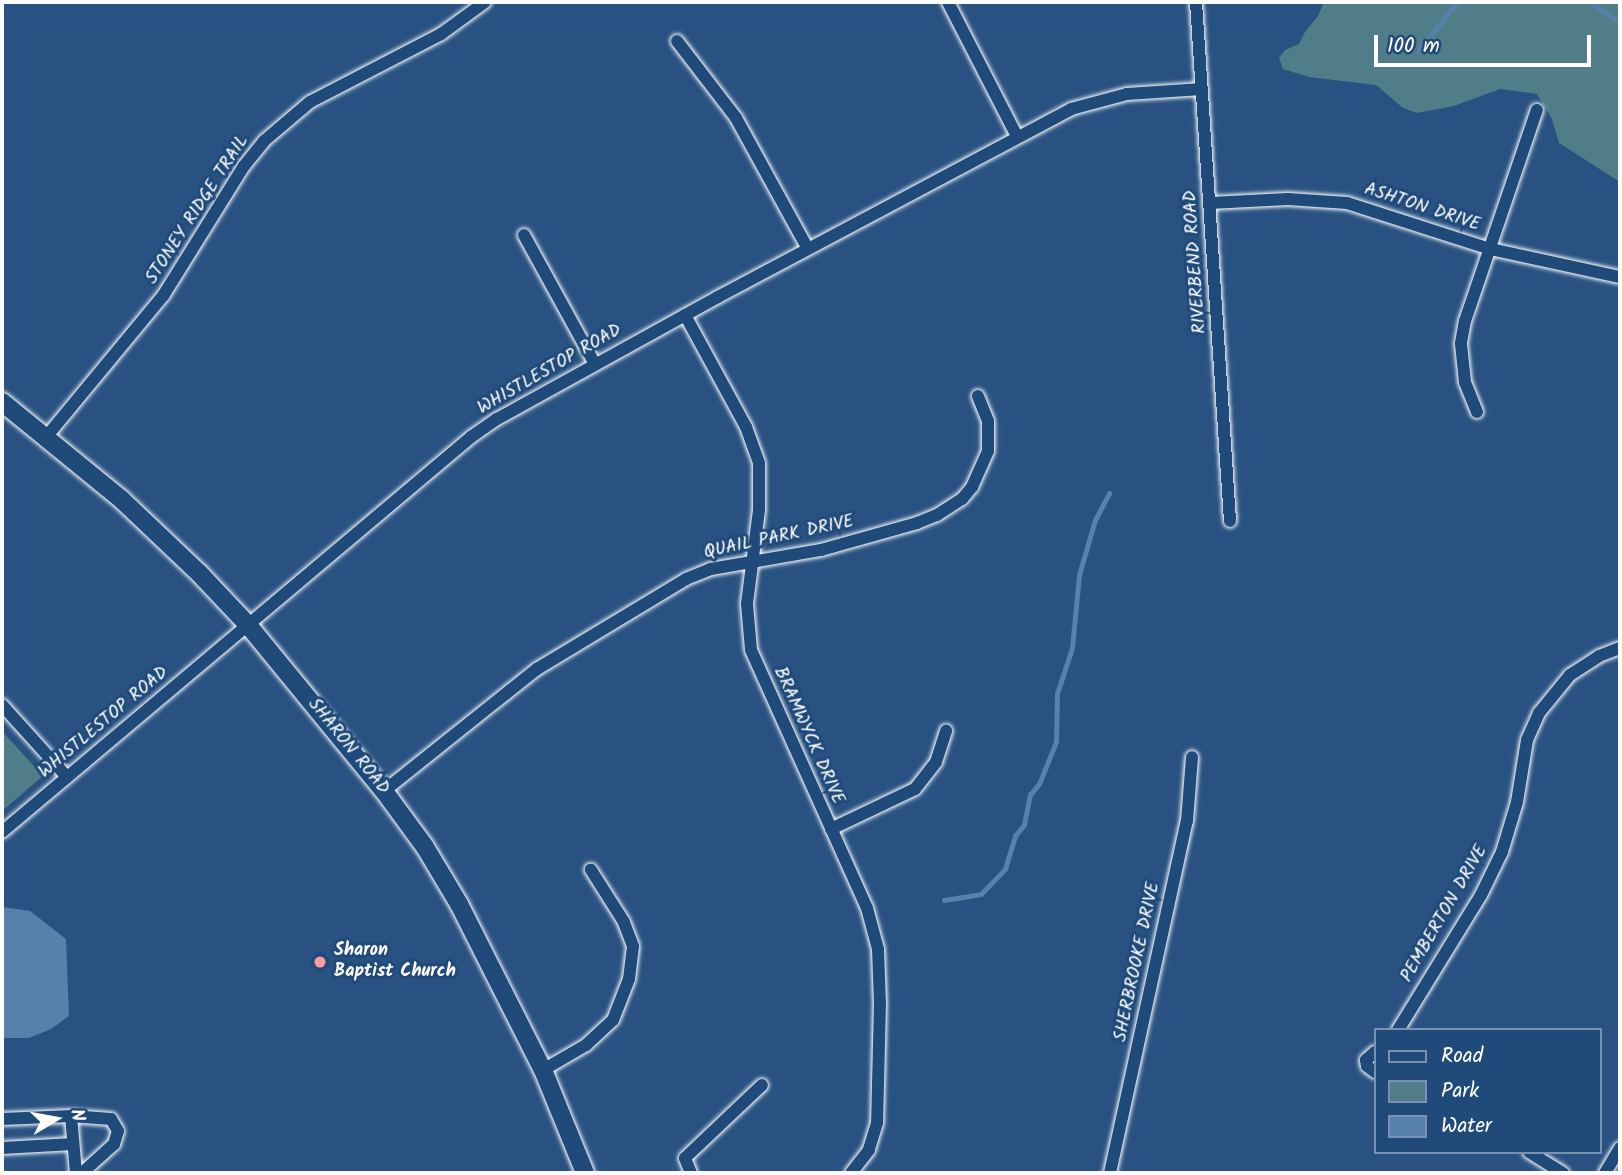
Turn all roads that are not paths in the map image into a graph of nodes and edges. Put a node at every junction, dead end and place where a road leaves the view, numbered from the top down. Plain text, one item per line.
1 (485, 2) edge
2 (948, 2) edge
3 (1196, 2) edge
4 (677, 41) dead end
5 (1202, 89) junction
6 (1537, 110) dead end
7 (1017, 136) junction
8 (1210, 203) junction
9 (524, 235) dead end
10 (1490, 248) junction
11 (808, 249) junction
12 (1620, 277) edge
13 (685, 315) junction
14 (595, 364) junction
15 (978, 396) dead end
16 (2, 402) edge
17 (1476, 412) dead end
18 (47, 436) junction
19 (1230, 521) dead end
20 (754, 563) junction
21 (248, 625) junction
22 (1620, 648) edge
23 (2, 705) edge
24 (946, 731) dead end
25 (1192, 757) dead end
26 (68, 777) junction
27 (384, 791) junction
28 (831, 829) junction
29 (2, 832) edge
30 (591, 870) dead end
31 (1399, 1028) edge
32 (1374, 1053) edge
33 (543, 1070) junction
34 (1374, 1071) edge
35 (762, 1085) dead end
36 (71, 1116) junction
37 (2, 1119) edge
38 (74, 1144) junction
39 (2, 1148) edge
40 (1620, 1148) edge
41 (1532, 1154) edge
42 (76, 1173) edge
43 (82, 1173) edge
44 (585, 1173) edge
45 (691, 1173) edge
46 (851, 1173) edge
47 (1110, 1173) edge
48 (1563, 1173) edge
49 (1605, 1173) edge

1 - 18 street, STONEY RIDGE TRAIL
2 - 7 street
3 - 5 street, RIVERBEND ROAD
4 - 11 street
5 - 7 street, WHISTLESTOP ROAD
5 - 8 street, RIVERBEND ROAD
6 - 10 street
7 - 11 street, WHISTLESTOP ROAD
8 - 10 street, ASHTON DRIVE
8 - 19 street, RIVERBEND ROAD
9 - 14 street
10 - 12 street, ASHTON DRIVE
10 - 17 street
11 - 13 street, WHISTLESTOP ROAD
13 - 14 street, WHISTLESTOP ROAD
13 - 20 street, BRAMWYCK DRIVE
14 - 21 street, WHISTLESTOP ROAD
15 - 20 street, QUAIL PARK DRIVE
16 - 18 main road, SHARON ROAD
18 - 21 main road, SHARON ROAD
20 - 27 street, QUAIL PARK DRIVE
20 - 28 street, BRAMWYCK DRIVE
21 - 26 street, WHISTLESTOP ROAD
21 - 27 main road, SHARON ROAD
22 - 31 street, PEMBERTON DRIVE
23 - 26 street
24 - 28 street
25 - 47 street, SHERBROOKE DRIVE
26 - 29 street, WHISTLESTOP ROAD
27 - 33 main road, SHARON ROAD
28 - 46 street, BRAMWYCK DRIVE
30 - 33 street
32 - 34 street
33 - 44 main road, SHARON ROAD
35 - 45 street
36 - 37 street
36 - 38 street
36 - 43 street
38 - 39 street
38 - 42 street
40 - 49 street
41 - 48 street

